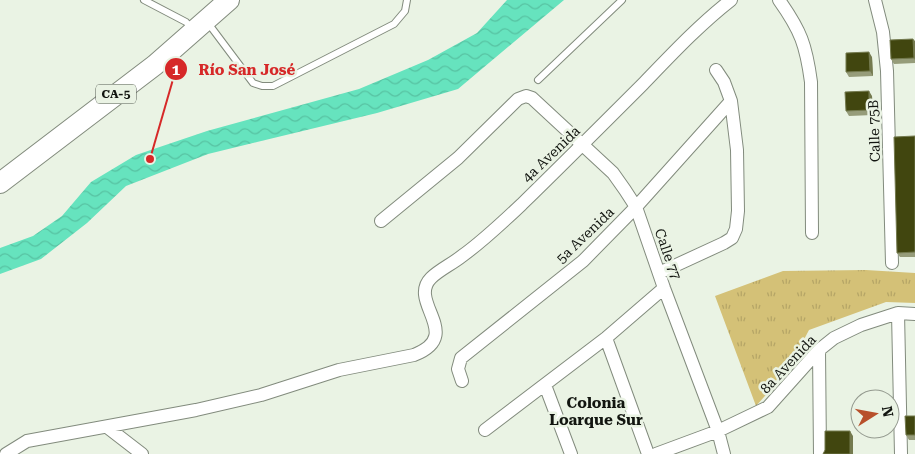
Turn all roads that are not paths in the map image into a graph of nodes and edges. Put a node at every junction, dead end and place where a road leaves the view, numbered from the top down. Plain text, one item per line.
1 (144, 0) edge
2 (229, 0) edge
3 (407, 0) edge
4 (622, 0) edge
5 (731, 0) edge
6 (779, 0) edge
7 (875, 0) edge
8 (200, 25) junction
9 (716, 70) dead end
10 (538, 80) dead end
11 (731, 101) junction
12 (582, 145) junction
13 (0, 183) edge
14 (636, 207) junction
15 (381, 221) dead end
16 (812, 233) dead end
17 (892, 262) dead end
18 (659, 273) junction
19 (664, 288) junction
20 (898, 312) junction
21 (915, 314) edge
22 (606, 338) junction
23 (819, 350) junction
24 (462, 380) dead end
25 (544, 385) junction
26 (106, 427) junction
27 (485, 430) dead end
28 (718, 431) junction
29 (6, 454) edge
30 (142, 454) edge
31 (571, 454) edge
32 (648, 454) edge
33 (656, 454) edge
34 (724, 454) edge
35 (820, 454) edge
36 (901, 454) edge

1 - 8 lane
2 - 8 highway, CA-5
3 - 8 lane
4 - 10 lane
5 - 12 street, 4a Avenida
6 - 16 street
7 - 17 street, Calle 75B
8 - 13 highway, CA-5
9 - 11 street
11 - 14 street, 5a Avenida
11 - 18 street
12 - 14 street, Calle 77
12 - 15 street, Calle 77
12 - 26 street, 4a Avenida
14 - 18 street, Calle 77
14 - 24 street, 5a Avenida
18 - 19 street, Calle 77
19 - 22 street
19 - 28 street, Calle 77
20 - 21 street, 8a Avenida
20 - 23 street, 8a Avenida
20 - 36 street
22 - 25 street
22 - 32 street
23 - 28 street, 8a Avenida
23 - 35 street
25 - 27 street
25 - 31 street
26 - 29 street
26 - 30 street
28 - 33 street, 8a Avenida
28 - 34 street, Calle 77

